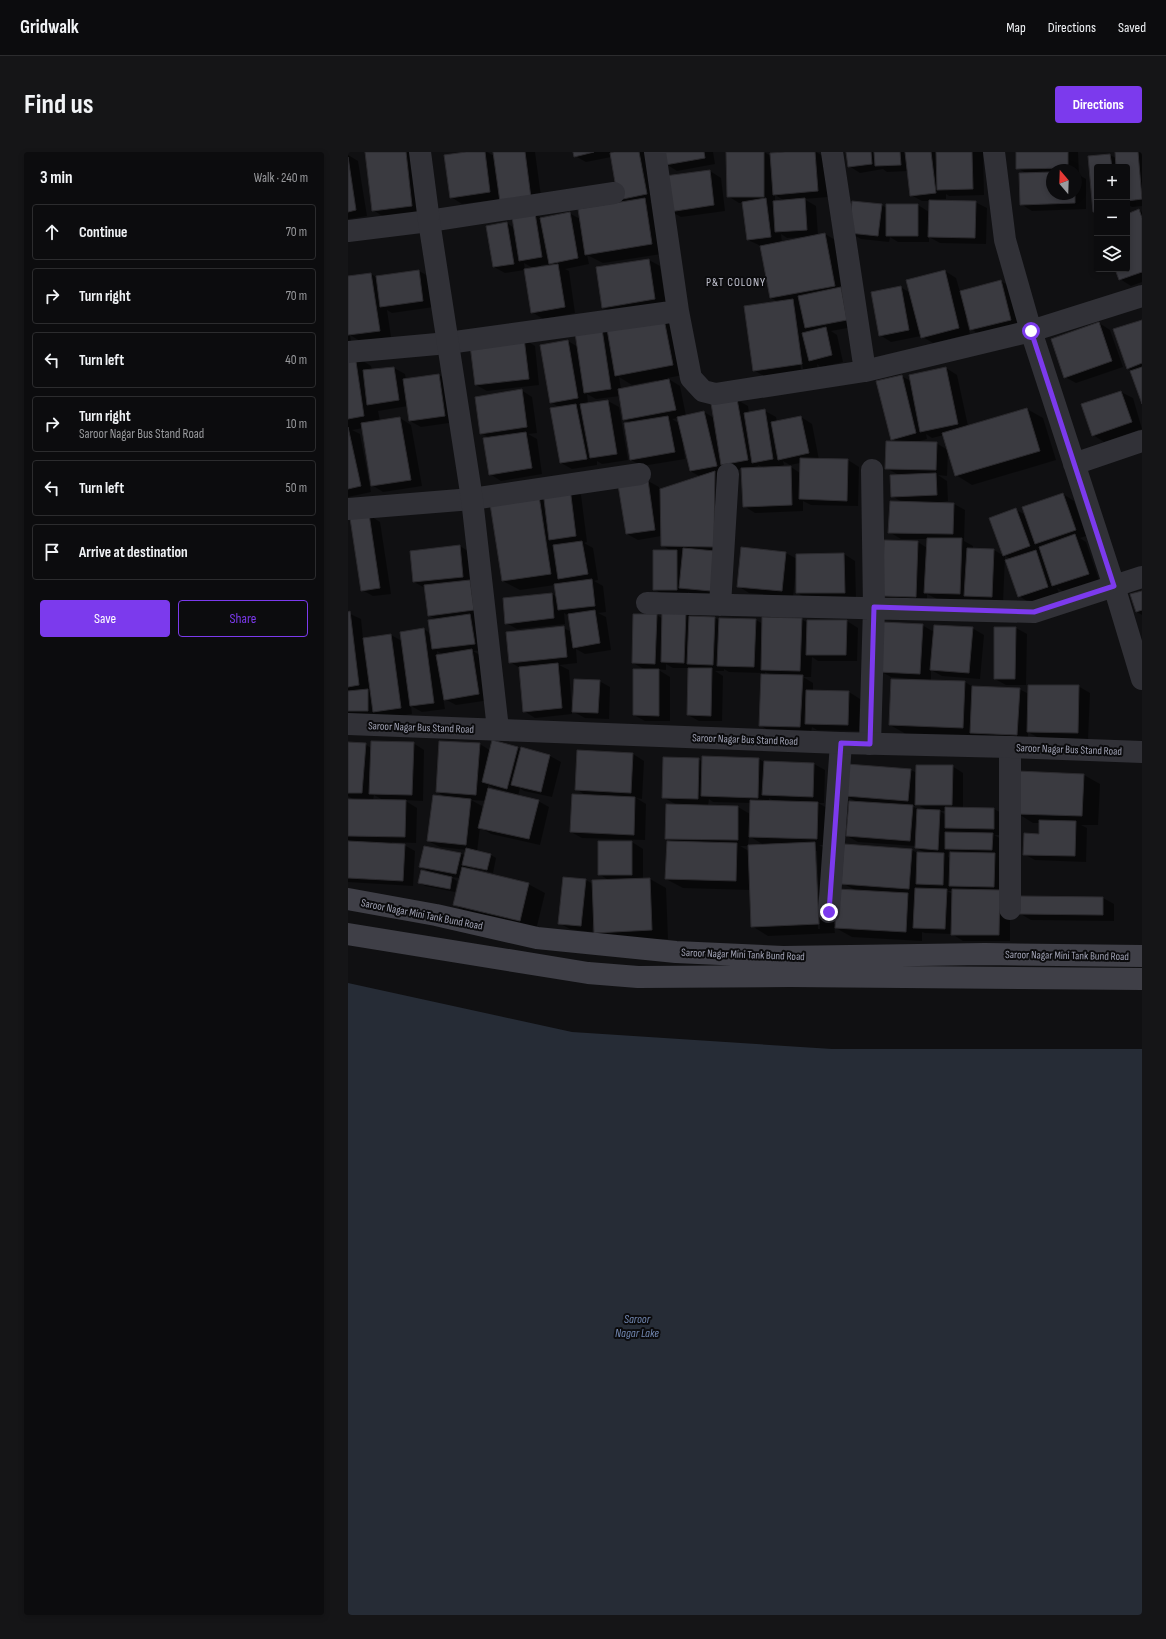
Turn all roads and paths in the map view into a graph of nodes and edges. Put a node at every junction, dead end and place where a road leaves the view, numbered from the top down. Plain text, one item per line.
1 (420, 152) edge
2 (654, 152) edge
3 (832, 152) edge
4 (994, 152) edge
5 (614, 193) dead end
6 (429, 221) junction
7 (348, 232) edge
8 (1142, 296) edge
9 (678, 311) junction
10 (1031, 331) junction
11 (448, 343) junction
12 (348, 352) edge
13 (865, 371) junction
14 (1142, 441) edge
15 (1074, 464) junction
16 (872, 470) dead end
17 (640, 474) dead end
18 (728, 474) dead end
19 (472, 499) junction
20 (348, 509) edge
21 (1142, 577) edge
22 (1114, 586) junction
23 (647, 603) dead end
24 (720, 605) junction
25 (874, 607) junction
26 (1142, 679) edge
27 (348, 724) edge
28 (498, 729) junction
29 (841, 743) junction
30 (870, 744) junction
31 (1010, 747) junction
32 (1142, 752) edge
33 (348, 899) edge
34 (1010, 910) dead end
35 (829, 912) dead end
36 (348, 934) edge
37 (636, 948) junction
38 (1142, 956) edge
39 (889, 966) junction
40 (638, 977) junction
41 (1142, 979) edge

1 - 6 street
2 - 9 street
3 - 13 street
4 - 10 street
5 - 6 street
6 - 7 street
6 - 11 street
8 - 10 street
9 - 11 street
9 - 13 street
10 - 13 street
10 - 15 street
11 - 12 street
11 - 19 street
14 - 15 street
15 - 22 street
16 - 25 street
17 - 19 street
18 - 24 street
19 - 20 street
19 - 28 street
21 - 22 street
22 - 25 street
22 - 26 street
23 - 24 street
24 - 25 street
25 - 30 street
27 - 28 street, Saroor Nagar Bus Stand Road
28 - 29 street, Saroor Nagar Bus Stand Road
29 - 30 street, Saroor Nagar Bus Stand Road
29 - 35 street
30 - 31 street, Saroor Nagar Bus Stand Road
31 - 32 street, Saroor Nagar Bus Stand Road
31 - 34 street
33 - 37 main road, Saroor Nagar Mini Tank Bund Road
36 - 40 main road
37 - 39 main road, Saroor Nagar Mini Tank Bund Road
37 - 40 main road
38 - 39 main road, Saroor Nagar Mini Tank Bund Road
39 - 40 main road
39 - 41 main road

